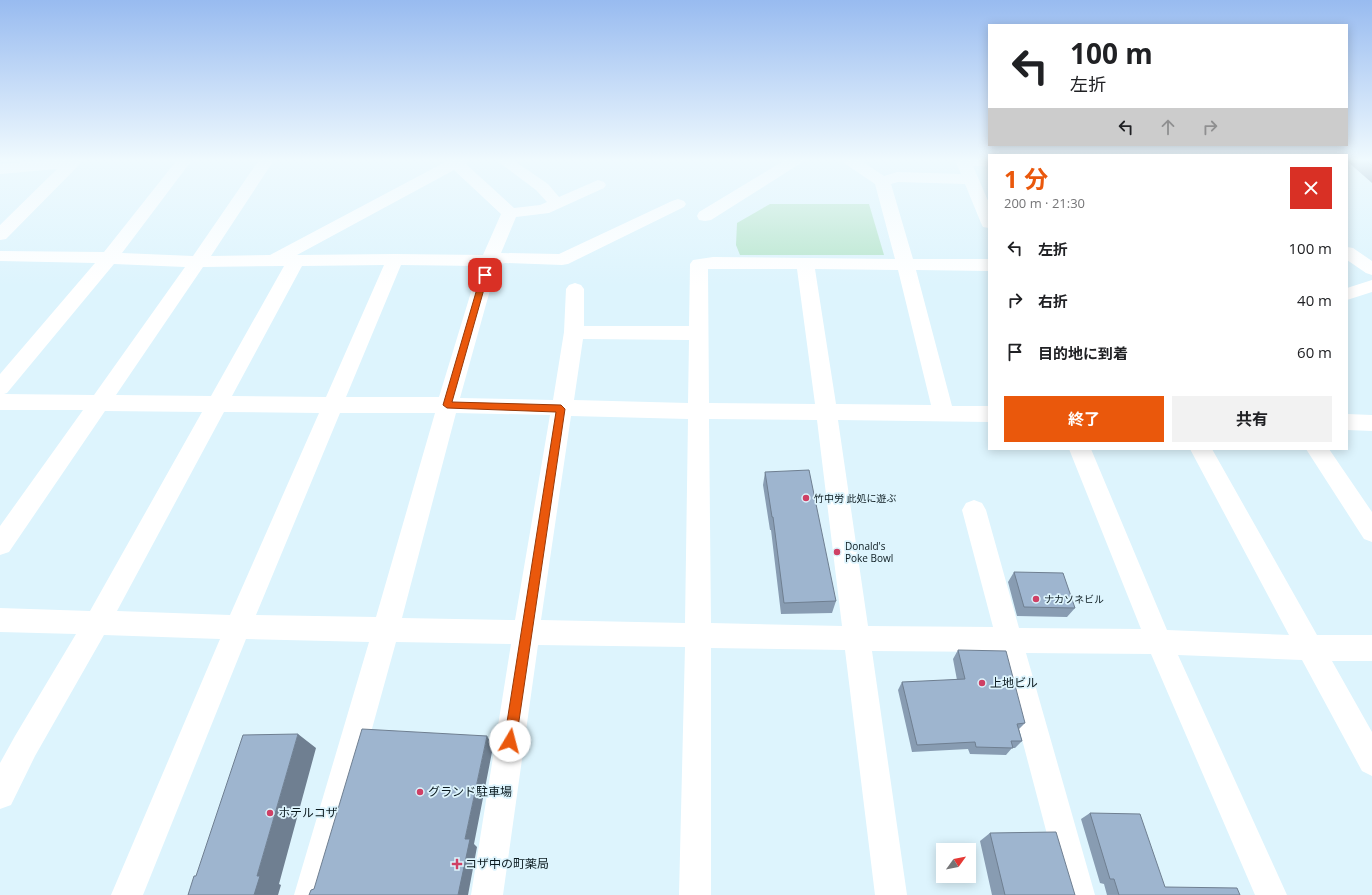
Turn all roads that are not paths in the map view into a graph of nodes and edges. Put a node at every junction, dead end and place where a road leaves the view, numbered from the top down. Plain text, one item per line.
1 (33, 202) edge
2 (153, 202) edge
3 (239, 202) edge
4 (382, 202) edge
5 (499, 202) edge
6 (562, 202) edge
7 (728, 202) edge
8 (888, 202) edge
9 (980, 202) edge
10 (557, 204) joint
11 (678, 204) dead end
12 (510, 213) junction
13 (705, 216) dead end
14 (988, 221) edge
15 (0, 235) edge
16 (1348, 253) edge
17 (0, 256) edge
18 (109, 258) junction
19 (395, 259) junction
20 (489, 260) junction
21 (274, 261) junction
22 (296, 261) junction
23 (198, 262) junction
24 (805, 263) junction
25 (905, 263) junction
26 (988, 265) edge
27 (1372, 269) edge
28 (575, 289) dead end
29 (574, 332) junction
30 (699, 333) junction
31 (0, 388) edge
32 (0, 402) edge
33 (100, 403) junction
34 (217, 403) junction
35 (333, 405) junction
36 (447, 405) junction
37 (561, 409) junction
38 (698, 411) junction
39 (827, 412) junction
40 (944, 414) junction
41 (988, 414) edge
42 (1348, 422) edge
43 (1372, 423) edge
44 (1080, 450) edge
45 (1202, 450) edge
46 (1318, 450) edge
47 (974, 510) dead end
48 (1372, 532) edge
49 (0, 545) edge
50 (0, 620) edge
51 (96, 623) junction
52 (238, 627) junction
53 (386, 630) junction
54 (526, 633) junction
55 (698, 635) junction
56 (858, 638) junction
57 (1009, 640) junction
58 (1159, 642) junction
59 (1311, 648) junction
60 (1372, 648) edge
61 (1372, 761) edge
62 (0, 794) edge
63 (127, 895) edge
64 (310, 895) edge
65 (487, 895) edge
66 (695, 895) edge
67 (891, 895) edge
68 (1079, 895) edge
69 (1271, 895) edge

1 - 15 street
2 - 18 street
3 - 23 street
4 - 21 street
5 - 12 street
6 - 10 street
7 - 13 street
8 - 25 street
9 - 14 street
10 - 12 street
11 - 20 street
12 - 20 street
16 - 27 street
17 - 18 street
18 - 23 street
18 - 31 street
19 - 20 street
19 - 22 street
19 - 35 street
20 - 36 street
21 - 22 street
21 - 23 street
22 - 34 street
23 - 33 street
24 - 25 street
24 - 30 street
24 - 39 street
25 - 26 street
25 - 40 street
28 - 29 street
29 - 30 street
29 - 37 street
30 - 38 street
32 - 33 street
33 - 34 street
33 - 49 street
34 - 35 street
34 - 51 street
35 - 36 street
35 - 52 street
36 - 37 street
36 - 53 street
37 - 38 street
37 - 54 street
38 - 39 street
38 - 55 street
39 - 40 street
39 - 56 street
40 - 41 street
42 - 43 street
44 - 58 street
45 - 59 street
46 - 48 street
47 - 57 street
50 - 51 street
51 - 52 street
51 - 62 street
52 - 53 street
52 - 63 street
53 - 54 street
53 - 64 street
54 - 55 street
54 - 65 street
55 - 56 street
55 - 66 street
56 - 57 street
56 - 67 street
57 - 58 street
57 - 68 street
58 - 59 street
58 - 69 street
59 - 60 street
59 - 61 street

